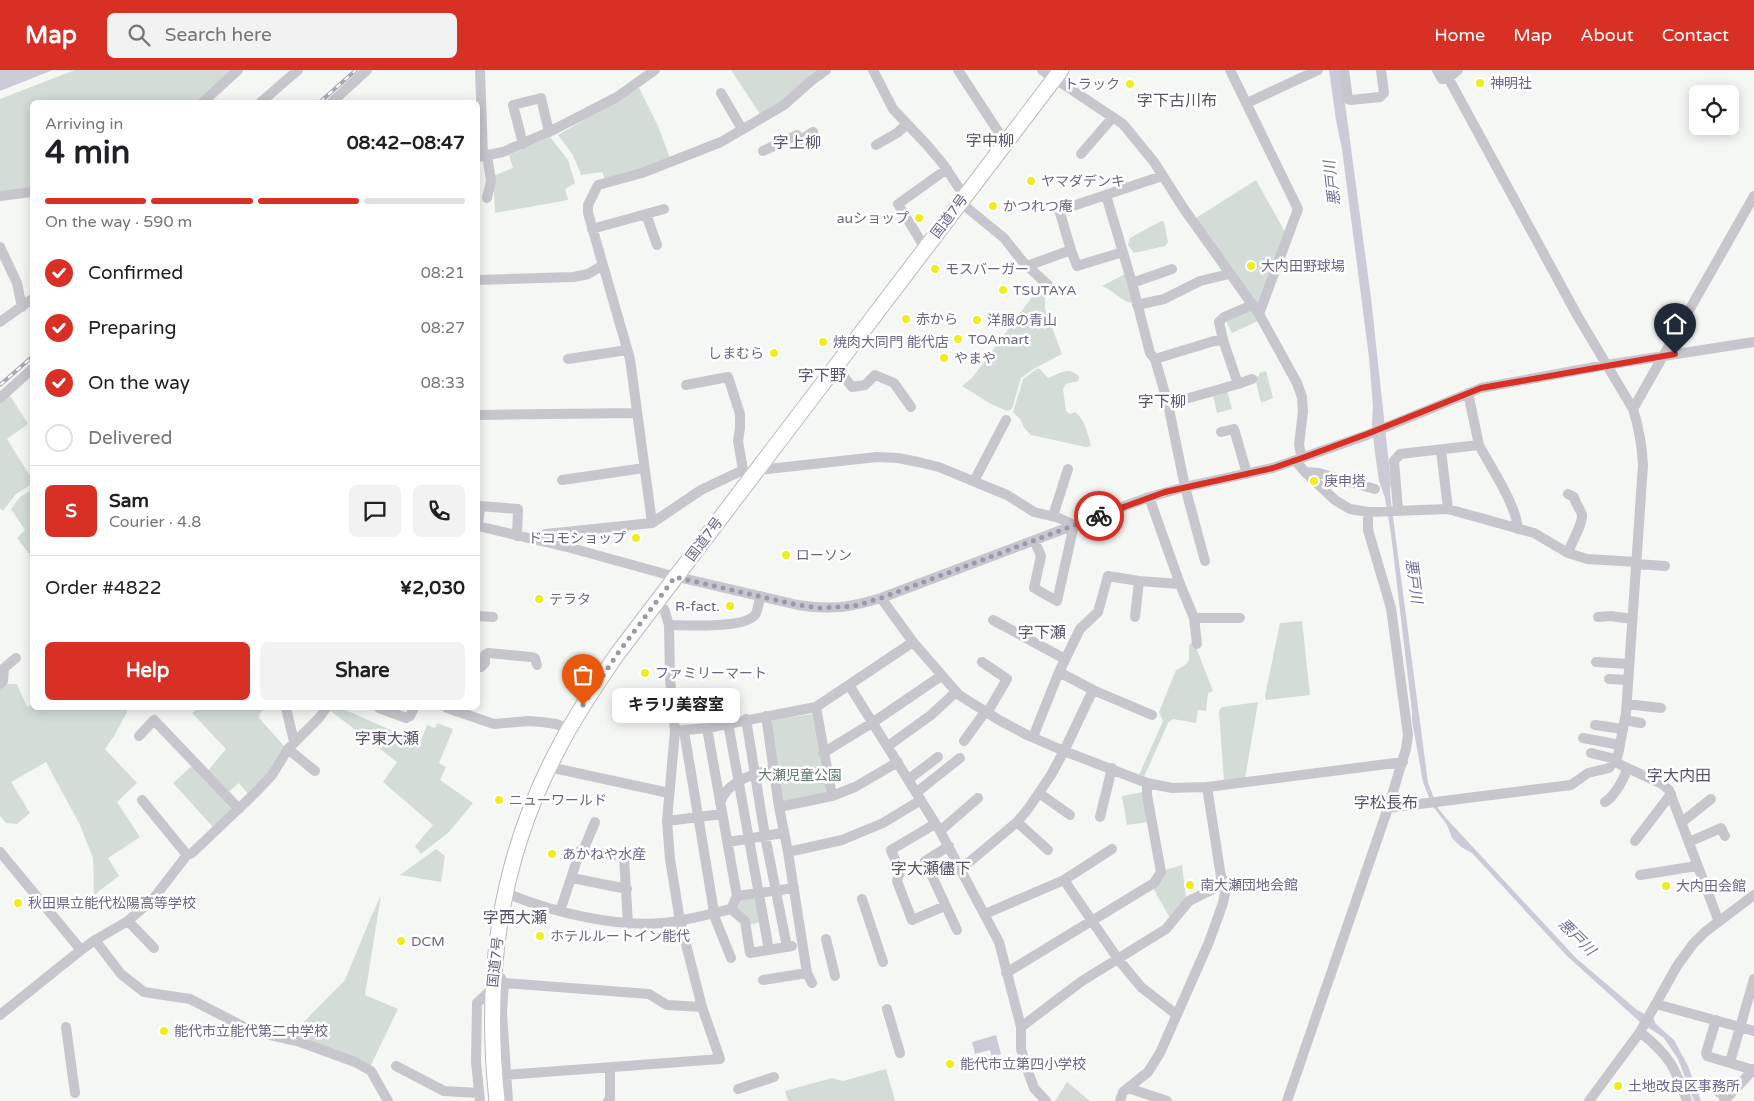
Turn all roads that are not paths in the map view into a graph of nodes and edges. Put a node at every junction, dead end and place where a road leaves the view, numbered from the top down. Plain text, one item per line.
1 (238, 70) edge
2 (298, 70) edge
3 (367, 70) edge
4 (480, 70) edge
5 (655, 70) edge
6 (826, 70) edge
7 (874, 70) edge
8 (958, 70) edge
9 (1230, 70) edge
10 (1344, 70) edge
11 (1381, 70) edge
12 (1437, 70) edge
13 (1458, 70) edge
14 (1313, 71) edge
15 (1052, 73) edge
16 (1446, 74) edge
17 (721, 93) dead end
18 (205, 100) edge
19 (263, 100) edge
20 (334, 100) edge
21 (1247, 103) junction
22 (480, 110) edge
23 (1113, 117) junction
24 (908, 124) junction
25 (742, 129) junction
26 (549, 132) junction
27 (813, 132) dead end
28 (1005, 142) junction
29 (523, 144) junction
30 (876, 146) dead end
31 (763, 151) dead end
32 (1081, 154) dead end
33 (483, 156) edge
34 (947, 169) junction
35 (1162, 176) junction
36 (30, 192) edge
37 (1106, 195) junction
38 (0, 196) edge
39 (1754, 196) edge
40 (487, 198) dead end
41 (963, 198) junction
42 (664, 209) dead end
43 (646, 214) junction
44 (592, 229) junction
45 (657, 245) dead end
46 (0, 247) edge
47 (925, 248) junction
48 (1071, 250) junction
49 (1123, 252) junction
50 (3, 261) edge
51 (603, 265) junction
52 (1027, 266) junction
53 (1172, 270) dead end
54 (1229, 274) junction
55 (480, 280) edge
56 (1132, 282) junction
57 (1048, 285) dead end
58 (30, 301) edge
59 (1137, 305) junction
60 (1252, 305) junction
61 (22, 307) junction
62 (1259, 314) junction
63 (0, 322) edge
64 (1223, 340) junction
65 (1754, 342) edge
66 (627, 350) junction
67 (1664, 355) junction
68 (568, 359) dead end
69 (1155, 359) junction
70 (835, 365) junction
71 (1606, 365) junction
72 (30, 371) edge
73 (1252, 380) dead end
74 (1238, 384) junction
75 (686, 385) dead end
76 (1468, 393) junction
77 (0, 398) edge
78 (1168, 404) junction
79 (912, 407) dead end
80 (1633, 409) junction
81 (637, 413) junction
82 (480, 415) edge
83 (1006, 420) dead end
84 (1221, 432) dead end
85 (1480, 445) junction
86 (1441, 450) junction
87 (1298, 459) junction
88 (644, 468) junction
89 (1068, 469) dead end
90 (751, 472) junction
91 (1305, 472) junction
92 (1246, 474) junction
93 (562, 480) dead end
94 (974, 481) junction
95 (1185, 487) junction
96 (1375, 489) dead end
97 (1568, 494) dead end
98 (1149, 497) junction
99 (480, 506) edge
100 (1448, 509) junction
101 (1398, 510) junction
102 (1374, 511) junction
103 (1053, 516) junction
104 (652, 523) junction
105 (1074, 525) junction
106 (480, 527) edge
107 (1518, 529) junction
108 (517, 536) junction
109 (538, 540) junction
110 (1034, 540) junction
111 (1568, 552) junction
112 (1205, 561) dead end
113 (1637, 563) junction
114 (1665, 566) dead end
115 (675, 577) junction
116 (1139, 581) junction
117 (1180, 584) junction
118 (760, 596) junction
119 (881, 598) junction
120 (664, 609) dead end
121 (480, 616) edge
122 (493, 617) dead end
123 (1135, 617) dead end
124 (1598, 617) dead end
125 (1194, 618) junction
126 (1240, 618) dead end
127 (1632, 619) junction
128 (993, 620) dead end
129 (669, 625) junction
130 (913, 642) junction
131 (1198, 644) dead end
132 (16, 658) dead end
133 (1065, 659) junction
134 (982, 662) dead end
135 (1596, 662) dead end
136 (1629, 664) junction
137 (537, 665) dead end
138 (480, 667) edge
139 (1059, 672) junction
140 (941, 676) junction
141 (1609, 679) dead end
142 (1628, 680) junction
143 (0, 684) edge
144 (849, 685) junction
145 (1093, 690) junction
146 (956, 692) junction
147 (1627, 704) junction
148 (816, 707) junction
149 (1661, 708) dead end
150 (286, 710) edge
151 (325, 710) edge
152 (387, 710) edge
153 (413, 710) edge
154 (454, 710) edge
155 (986, 712) junction
156 (1152, 715) dead end
157 (766, 716) junction
158 (746, 719) junction
159 (872, 723) junction
160 (1641, 723) dead end
161 (728, 724) junction
162 (1595, 725) dead end
163 (1624, 725) junction
164 (708, 728) junction
165 (569, 729) junction
166 (679, 731) junction
167 (139, 736) dead end
168 (1033, 737) junction
169 (1583, 738) dead end
170 (964, 741) dead end
171 (291, 745) junction
172 (1620, 745) junction
173 (888, 746) junction
174 (1064, 751) junction
175 (823, 753) junction
176 (1591, 753) dead end
177 (938, 757) dead end
178 (960, 758) dead end
179 (1615, 758) junction
180 (898, 762) junction
181 (1403, 762) junction
182 (549, 767) junction
183 (1112, 768) junction
184 (1628, 768) junction
185 (773, 769) junction
186 (315, 771) dead end
187 (756, 774) junction
188 (908, 779) junction
189 (738, 781) junction
190 (1147, 782) junction
191 (1207, 787) junction
192 (669, 793) junction
193 (1039, 793) junction
194 (1670, 794) junction
195 (832, 796) junction
196 (919, 796) junction
197 (978, 798) dead end
198 (1711, 799) dead end
199 (142, 800) dead end
200 (1605, 802) dead end
201 (720, 803) junction
202 (779, 807) junction
203 (1388, 808) junction
204 (239, 809) junction
205 (722, 814) junction
206 (1070, 815) dead end
207 (698, 816) junction
208 (1100, 817) dead end
209 (667, 821) junction
210 (595, 822) dead end
211 (1017, 822) junction
212 (1682, 822) junction
213 (938, 827) junction
214 (783, 833) junction
215 (765, 836) junction
216 (1725, 836) dead end
217 (748, 838) junction
218 (1635, 841) dead end
219 (728, 842) junction
220 (1689, 842) junction
221 (949, 846) junction
222 (1112, 849) dead end
223 (1048, 850) dead end
224 (583, 851) junction
225 (0, 852) edge
226 (788, 852) junction
227 (187, 854) junction
228 (1697, 866) junction
229 (961, 869) junction
230 (1225, 873) junction
231 (1640, 875) dead end
232 (572, 878) junction
233 (1064, 880) junction
234 (794, 888) junction
235 (627, 889) junction
236 (776, 891) junction
237 (506, 893) junction
238 (758, 894) junction
239 (1754, 895) edge
240 (737, 896) junction
241 (862, 899) dead end
242 (945, 906) junction
243 (731, 909) junction
244 (560, 911) junction
245 (715, 913) junction
246 (986, 914) junction
247 (680, 921) junction
248 (128, 922) junction
249 (1091, 922) junction
250 (1720, 922) junction
251 (628, 924) junction
252 (957, 930) dead end
253 (826, 939) dead end
254 (96, 940) junction
255 (802, 944) junction
256 (787, 947) junction
257 (154, 948) dead end
258 (81, 950) junction
259 (769, 950) junction
260 (732, 958) dead end
261 (1118, 959) junction
262 (883, 962) dead end
263 (1006, 973) junction
264 (834, 976) dead end
265 (1754, 979) edge
266 (764, 980) dead end
267 (498, 986) junction
268 (1656, 1004) junction
269 (702, 1007) junction
270 (886, 1009) dead end
271 (0, 1015) edge
272 (1176, 1015) junction
273 (1716, 1020) junction
274 (66, 1027) dead end
275 (1021, 1027) junction
276 (1741, 1027) junction
277 (1754, 1031) edge
278 (1640, 1032) junction
279 (900, 1053) dead end
280 (1730, 1062) junction
281 (396, 1066) dead end
282 (610, 1068) junction
283 (1754, 1069) edge
284 (505, 1075) junction
285 (774, 1077) dead end
286 (1712, 1087) dead end
287 (1128, 1088) junction
288 (738, 1089) dead end
289 (75, 1093) dead end
290 (479, 1097) edge
291 (609, 1100) edge
292 (1726, 1100) edge
293 (388, 1101) edge
294 (497, 1101) edge
295 (508, 1101) edge
296 (1046, 1101) edge
297 (1120, 1101) edge
298 (1167, 1101) edge
299 (1287, 1101) edge
300 (1588, 1101) edge
301 (1688, 1101) edge

1 - 18 street
2 - 19 street
3 - 20 street
4 - 22 street
5 - 26 street
6 - 25 street
7 - 24 street
8 - 28 street
9 - 21 street
10 - 11 street
12 - 16 street
13 - 16 street
14 - 21 street
15 - 23 street
15 - 28 highway, 国道7号
16 - 71 street
17 - 25 street
21 - 62 street
22 - 33 street
23 - 32 street
23 - 35 street
24 - 30 street
24 - 34 street
25 - 44 street
26 - 29 street
26 - 29 street
27 - 31 street
28 - 41 highway, 国道7号
29 - 33 street
33 - 40 street
34 - 41 street
34 - 47 street
35 - 37 street
35 - 54 street
36 - 38 street
37 - 48 street
37 - 49 street
39 - 67 street
41 - 47 highway, 国道7号
41 - 52 street
42 - 43 street
43 - 44 street
43 - 45 street
44 - 51 street
46 - 50 street
47 - 70 highway, 国道7号
48 - 49 street
48 - 52 street
49 - 56 street
50 - 61 street
51 - 55 street
51 - 66 street
52 - 57 street
53 - 56 street
54 - 59 street
54 - 60 street
56 - 59 street
58 - 61 street
59 - 69 street
60 - 62 street
60 - 64 street
61 - 63 street
62 - 87 street
64 - 69 street
64 - 74 street
65 - 67 street
66 - 68 street
66 - 81 street
67 - 71 street
67 - 80 street
69 - 78 street
70 - 79 street
70 - 90 highway, 国道7号
71 - 76 street
71 - 80 street
72 - 77 street
73 - 74 street
74 - 78 street
75 - 90 street
76 - 85 street
76 - 87 street
78 - 95 street
80 - 113 street
81 - 82 street
81 - 88 street
83 - 94 street
84 - 92 street
85 - 86 street
85 - 107 street
86 - 100 street
86 - 101 street
87 - 91 street
87 - 92 street
88 - 93 street
88 - 104 street
89 - 103 street
90 - 94 street
90 - 104 street
90 - 115 highway, 国道7号
91 - 96 street
91 - 102 street
92 - 95 street
94 - 103 street
95 - 98 street
95 - 112 street
97 - 111 street
98 - 105 street
98 - 117 street
99 - 108 street
100 - 101 street
100 - 107 street
101 - 102 street
102 - 181 street
103 - 105 street
104 - 109 street
105 - 110 street
105 - 110 street
106 - 108 street
107 - 111 street
108 - 109 street
109 - 115 street
110 - 119 street
111 - 113 street
113 - 114 street
113 - 127 street
115 - 118 street
115 - 165 highway, 国道7号
116 - 117 street
116 - 123 street
116 - 133 street
117 - 125 street
118 - 119 street
118 - 129 street
119 - 130 street
120 - 129 street
121 - 122 street
124 - 127 street
125 - 126 street
125 - 131 street
127 - 136 street
128 - 133 street
129 - 166 street
130 - 140 street
130 - 144 street
132 - 143 street
133 - 139 street
134 - 155 street
135 - 136 street
136 - 142 street
137 - 138 street
139 - 145 street
139 - 168 street
140 - 146 street
140 - 159 street
141 - 142 street
142 - 147 street
144 - 148 street
144 - 159 street
145 - 156 street
145 - 174 street
146 - 155 street
146 - 173 street
147 - 149 street
147 - 163 street
148 - 157 street
148 - 175 street
150 - 171 street
151 - 171 street
152 - 153 street
154 - 165 street
155 - 168 street
155 - 170 street
157 - 158 street
157 - 185 street
158 - 161 street
158 - 187 street
159 - 173 street
159 - 175 street
160 - 163 street
161 - 164 street
161 - 189 street
162 - 163 street
163 - 172 street
164 - 166 street
164 - 201 street
165 - 182 highway, 国道7号
166 - 192 street
166 - 207 street
167 - 204 street
168 - 174 street
169 - 172 street
171 - 186 street
171 - 204 street
172 - 179 street
173 - 180 street
174 - 183 street
174 - 193 street
175 - 195 street
176 - 179 street
177 - 188 street
178 - 196 street
179 - 184 street
179 - 203 street
180 - 188 street
180 - 195 street
181 - 191 street
181 - 203 street
182 - 192 street
182 - 237 highway, 国道7号
183 - 190 street
183 - 208 street
184 - 194 street
184 - 200 street
185 - 187 street
185 - 202 street
187 - 189 street
187 - 215 street
188 - 196 street
189 - 201 street
189 - 217 street
190 - 191 street
190 - 249 street
191 - 230 street
192 - 209 street
193 - 206 street
193 - 211 street
194 - 212 street
194 - 218 street
195 - 202 street
196 - 213 street
196 - 226 street
197 - 213 street
198 - 212 street
199 - 227 street
201 - 205 street
202 - 214 street
203 - 299 street
204 - 227 street
205 - 207 street
205 - 219 street
207 - 209 street
207 - 245 street
209 - 247 street
210 - 224 street
211 - 223 street
211 - 229 street
212 - 220 street
213 - 221 street
213 - 242 street
214 - 215 street
214 - 226 street
215 - 217 street
215 - 236 street
216 - 220 street
217 - 219 street
217 - 238 street
219 - 240 street
220 - 228 street
221 - 229 street
221 - 242 street
222 - 233 street
224 - 232 street
224 - 235 street
225 - 258 street
226 - 234 street
227 - 248 street
228 - 231 street
228 - 250 street
229 - 246 street
230 - 261 street
230 - 272 street
232 - 235 street
232 - 244 street
233 - 246 street
233 - 249 street
234 - 236 street
234 - 255 street
235 - 251 street
236 - 238 street
236 - 256 street
237 - 244 street
237 - 267 highway, 国道7号
238 - 240 street
238 - 259 street
239 - 250 street
240 - 243 street
241 - 262 street
242 - 252 street
243 - 245 street
243 - 259 street
244 - 251 street
245 - 247 street
245 - 260 street
246 - 263 street
247 - 251 street
247 - 269 street
248 - 254 street
248 - 257 street
249 - 261 street
249 - 263 street
250 - 268 street
253 - 264 street
254 - 258 street
254 - 293 street
255 - 256 street
255 - 266 street
256 - 259 street
258 - 271 street
261 - 272 street
261 - 275 street
263 - 275 street
265 - 276 street
267 - 269 street
267 - 284 street
267 - 290 street
267 - 294 highway, 国道7号
268 - 273 street
268 - 278 street
269 - 282 street
270 - 279 street
272 - 287 street
273 - 276 street
273 - 280 street
274 - 289 street
275 - 296 street
276 - 277 street
276 - 280 street
278 - 300 street
278 - 301 street
280 - 283 street
281 - 290 street
282 - 284 street
282 - 291 street
283 - 292 street
284 - 295 street
285 - 288 street
286 - 292 street
287 - 297 street
287 - 298 street

